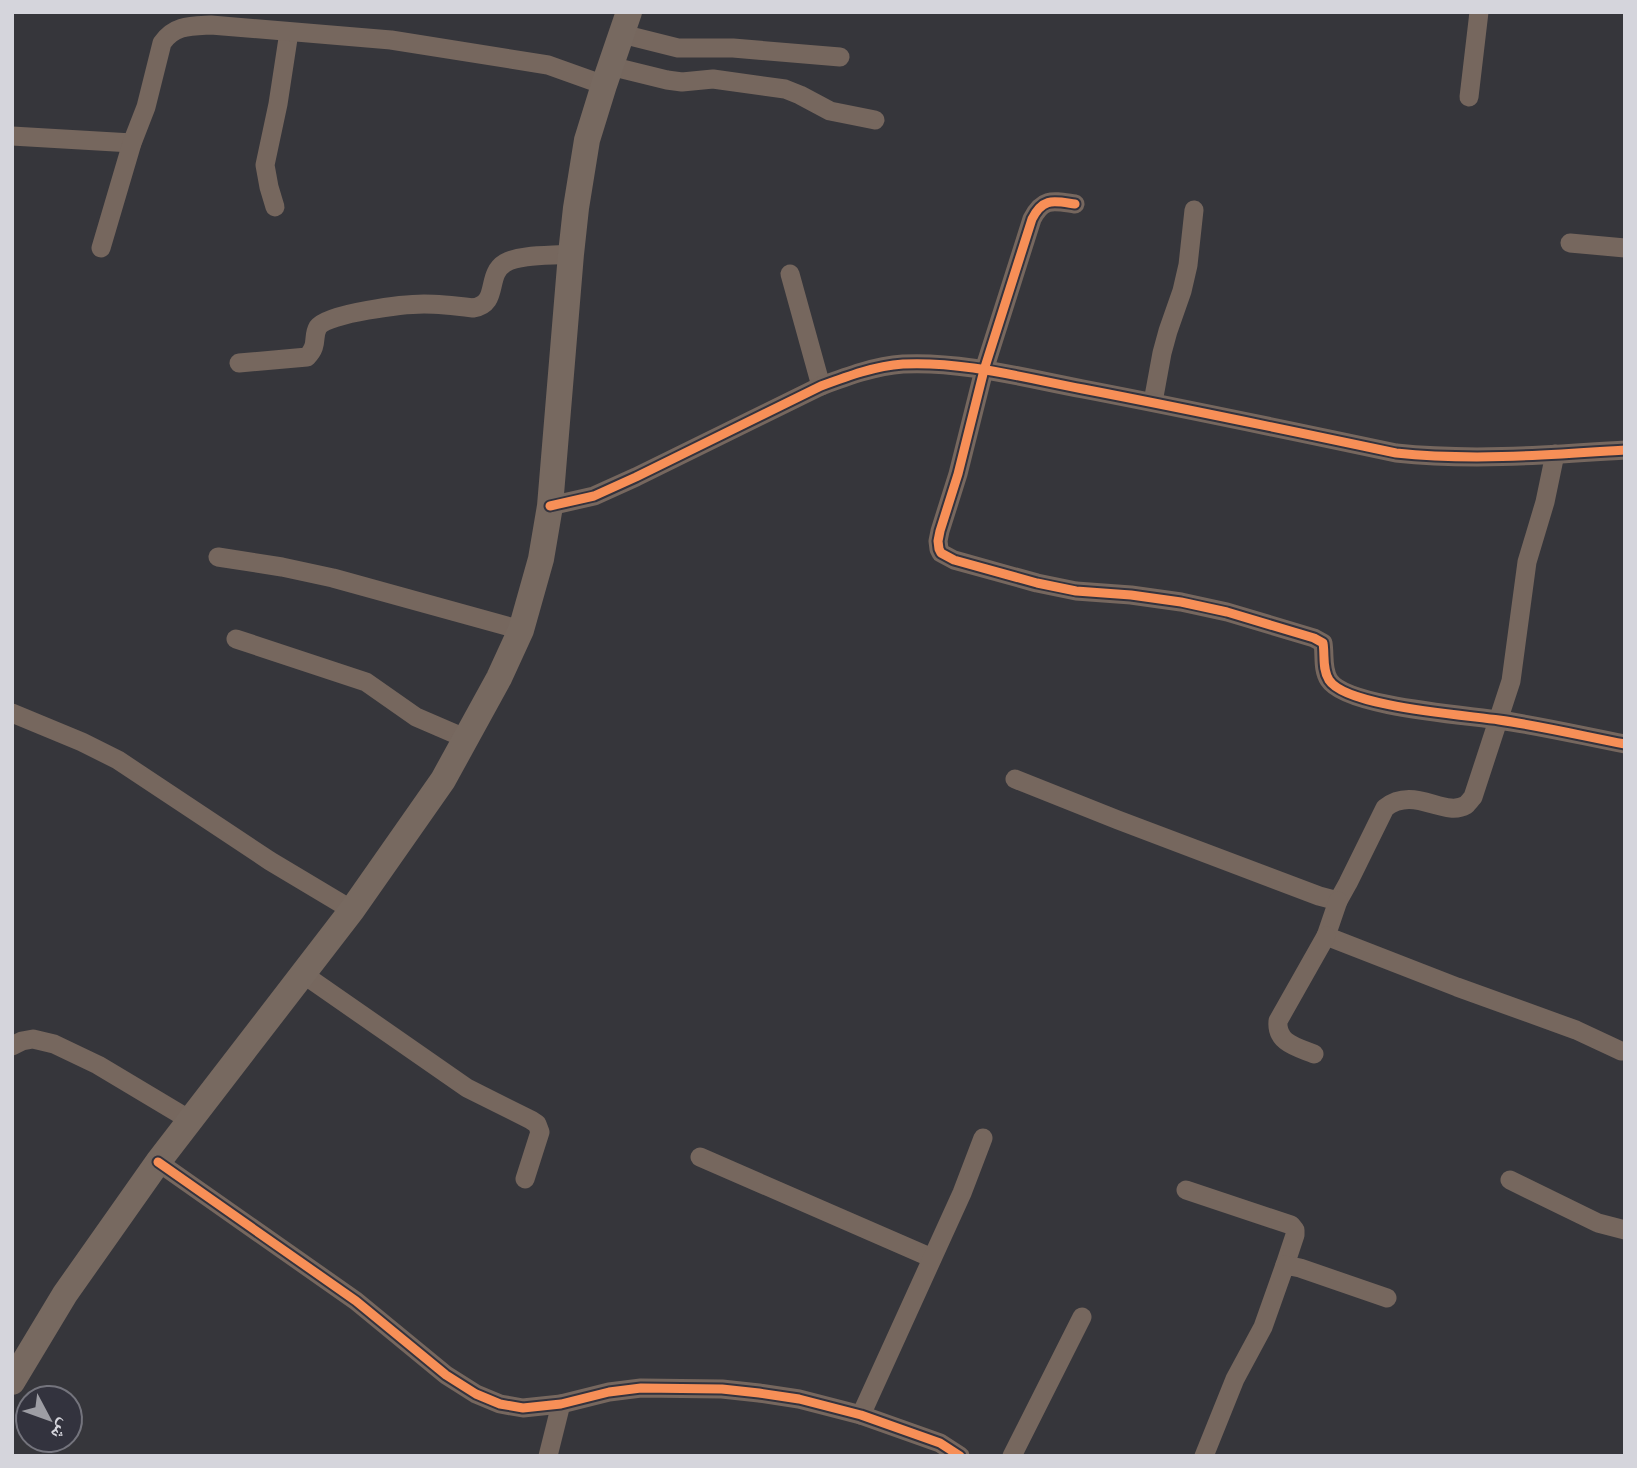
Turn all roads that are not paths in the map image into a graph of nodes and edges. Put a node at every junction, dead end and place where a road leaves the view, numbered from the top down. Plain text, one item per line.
1 (1479, 12) edge
2 (626, 23) edge
3 (289, 32) junction
4 (840, 57) dead end
5 (607, 75) junction
6 (1469, 97) dead end
7 (875, 120) dead end
8 (12, 136) edge
9 (132, 143) junction
10 (1075, 204) dead end
11 (275, 207) dead end
12 (1194, 210) dead end
13 (1570, 243) dead end
14 (100, 248) dead end
15 (1625, 248) edge
16 (571, 254) junction
17 (790, 274) dead end
18 (239, 363) dead end
19 (984, 370) junction
20 (821, 386) junction
21 (1153, 402) junction
22 (1625, 450) edge
23 (1555, 454) junction
24 (550, 506) junction
25 (218, 557) dead end
26 (521, 630) junction
27 (236, 639) dead end
28 (12, 713) edge
29 (1499, 720) junction
30 (467, 739) junction
31 (1625, 744) edge
32 (1015, 779) dead end
33 (1338, 901) junction
34 (352, 910) junction
35 (1326, 936) junction
36 (303, 974) junction
37 (12, 1046) edge
38 (1621, 1051) dead end
39 (1314, 1054) dead end
40 (190, 1120) junction
41 (983, 1138) dead end
42 (700, 1157) dead end
43 (158, 1162) junction
44 (525, 1179) dead end
45 (1510, 1180) dead end
46 (1186, 1190) dead end
47 (1625, 1230) edge
48 (932, 1258) junction
49 (1285, 1265) junction
50 (1387, 1298) dead end
51 (1082, 1317) dead end
52 (15, 1371) edge
53 (561, 1404) junction
54 (861, 1415) junction
55 (548, 1456) edge
56 (960, 1456) edge
57 (1012, 1456) edge
58 (1204, 1456) edge

1 - 6 street
2 - 4 street
2 - 5 main road
3 - 5 street
3 - 9 street
3 - 11 street
5 - 7 street
5 - 16 main road
8 - 9 street
9 - 14 street
10 - 19 street
12 - 21 street
13 - 15 street
16 - 18 street
16 - 24 main road
17 - 20 street
19 - 20 street
19 - 21 street
19 - 29 street
20 - 24 street
21 - 23 street
22 - 23 street
23 - 29 street
24 - 26 main road
25 - 26 street
26 - 30 main road
27 - 30 street
28 - 34 street
29 - 31 street
29 - 33 street
30 - 34 main road
32 - 33 street
33 - 35 street
34 - 36 main road
35 - 38 street
35 - 39 street
36 - 40 main road
36 - 44 street
37 - 40 street
40 - 43 main road
41 - 48 street
42 - 48 street
43 - 52 main road
43 - 53 street
45 - 47 street
46 - 49 street
48 - 54 street
49 - 50 street
49 - 58 street
51 - 57 street
53 - 54 street
53 - 55 street
54 - 56 street

